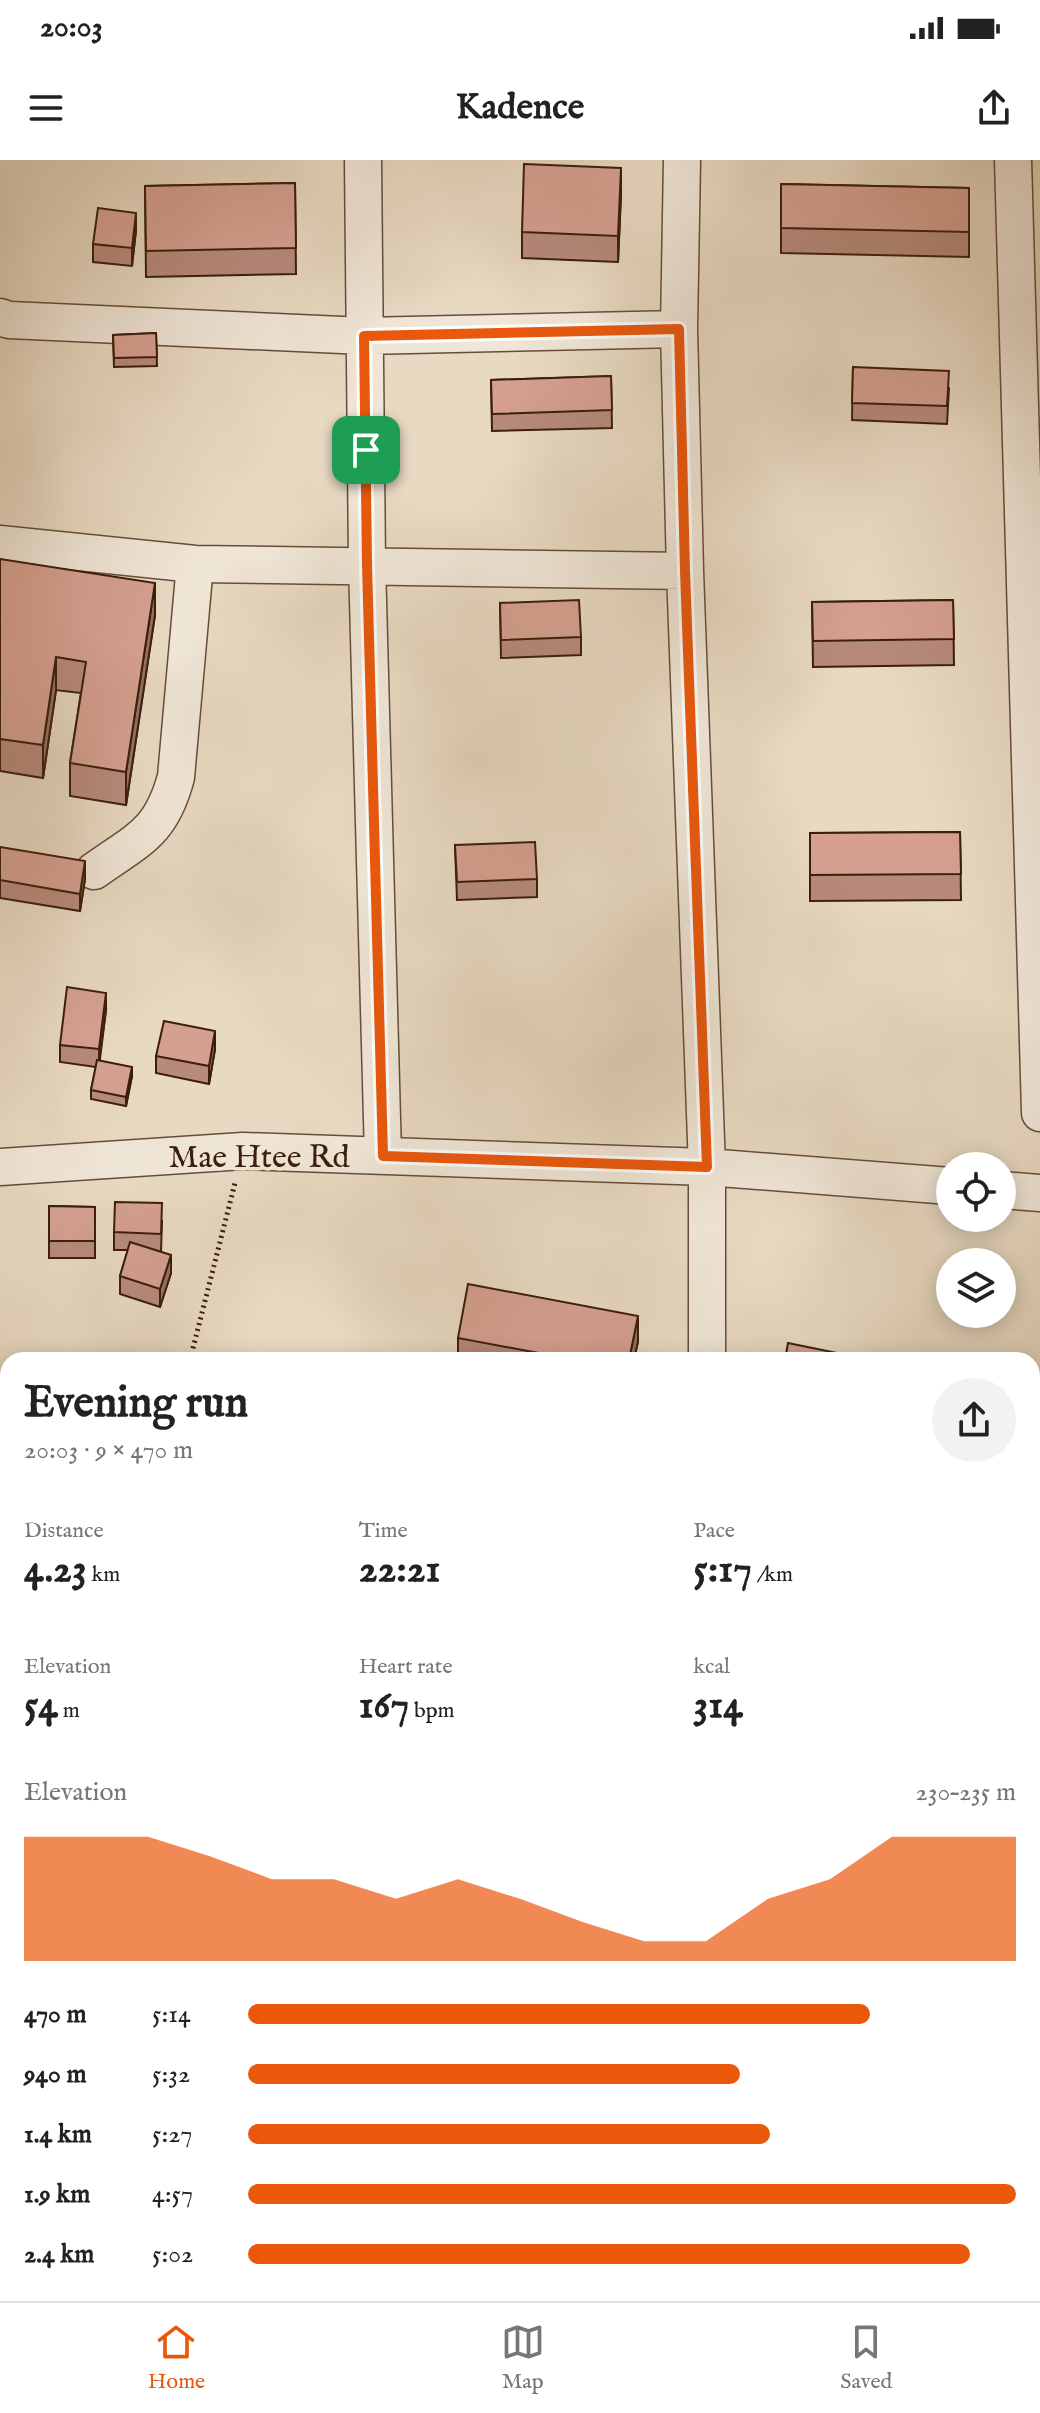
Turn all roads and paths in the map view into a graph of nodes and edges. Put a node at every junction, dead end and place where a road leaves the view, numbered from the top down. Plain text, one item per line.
1 (363, 160) edge
2 (682, 160) edge
3 (1013, 160) edge
4 (0, 317) edge
5 (679, 329) junction
6 (364, 336) junction
7 (0, 544) edge
8 (195, 564) junction
9 (367, 564) junction
10 (685, 571) junction
11 (94, 871) dead end
12 (1040, 1113) edge
13 (243, 1151) junction
14 (383, 1156) junction
15 (0, 1167) edge
16 (707, 1167) junction
17 (936, 1185) edge
18 (1016, 1191) edge
19 (1040, 1193) edge
20 (192, 1352) edge
21 (707, 1352) edge

1 - 6 street
2 - 5 street
3 - 12 street
4 - 6 street
5 - 6 street
5 - 10 street
6 - 9 street
7 - 8 street
8 - 9 street
8 - 11 street
9 - 10 street
9 - 14 street
10 - 16 street
13 - 14 street, Mae Htee Rd
13 - 15 street, Mae Htee Rd
13 - 20 path
14 - 16 street, Mae Htee Rd
16 - 17 street, Mae Htee Rd
16 - 21 street
18 - 19 street

